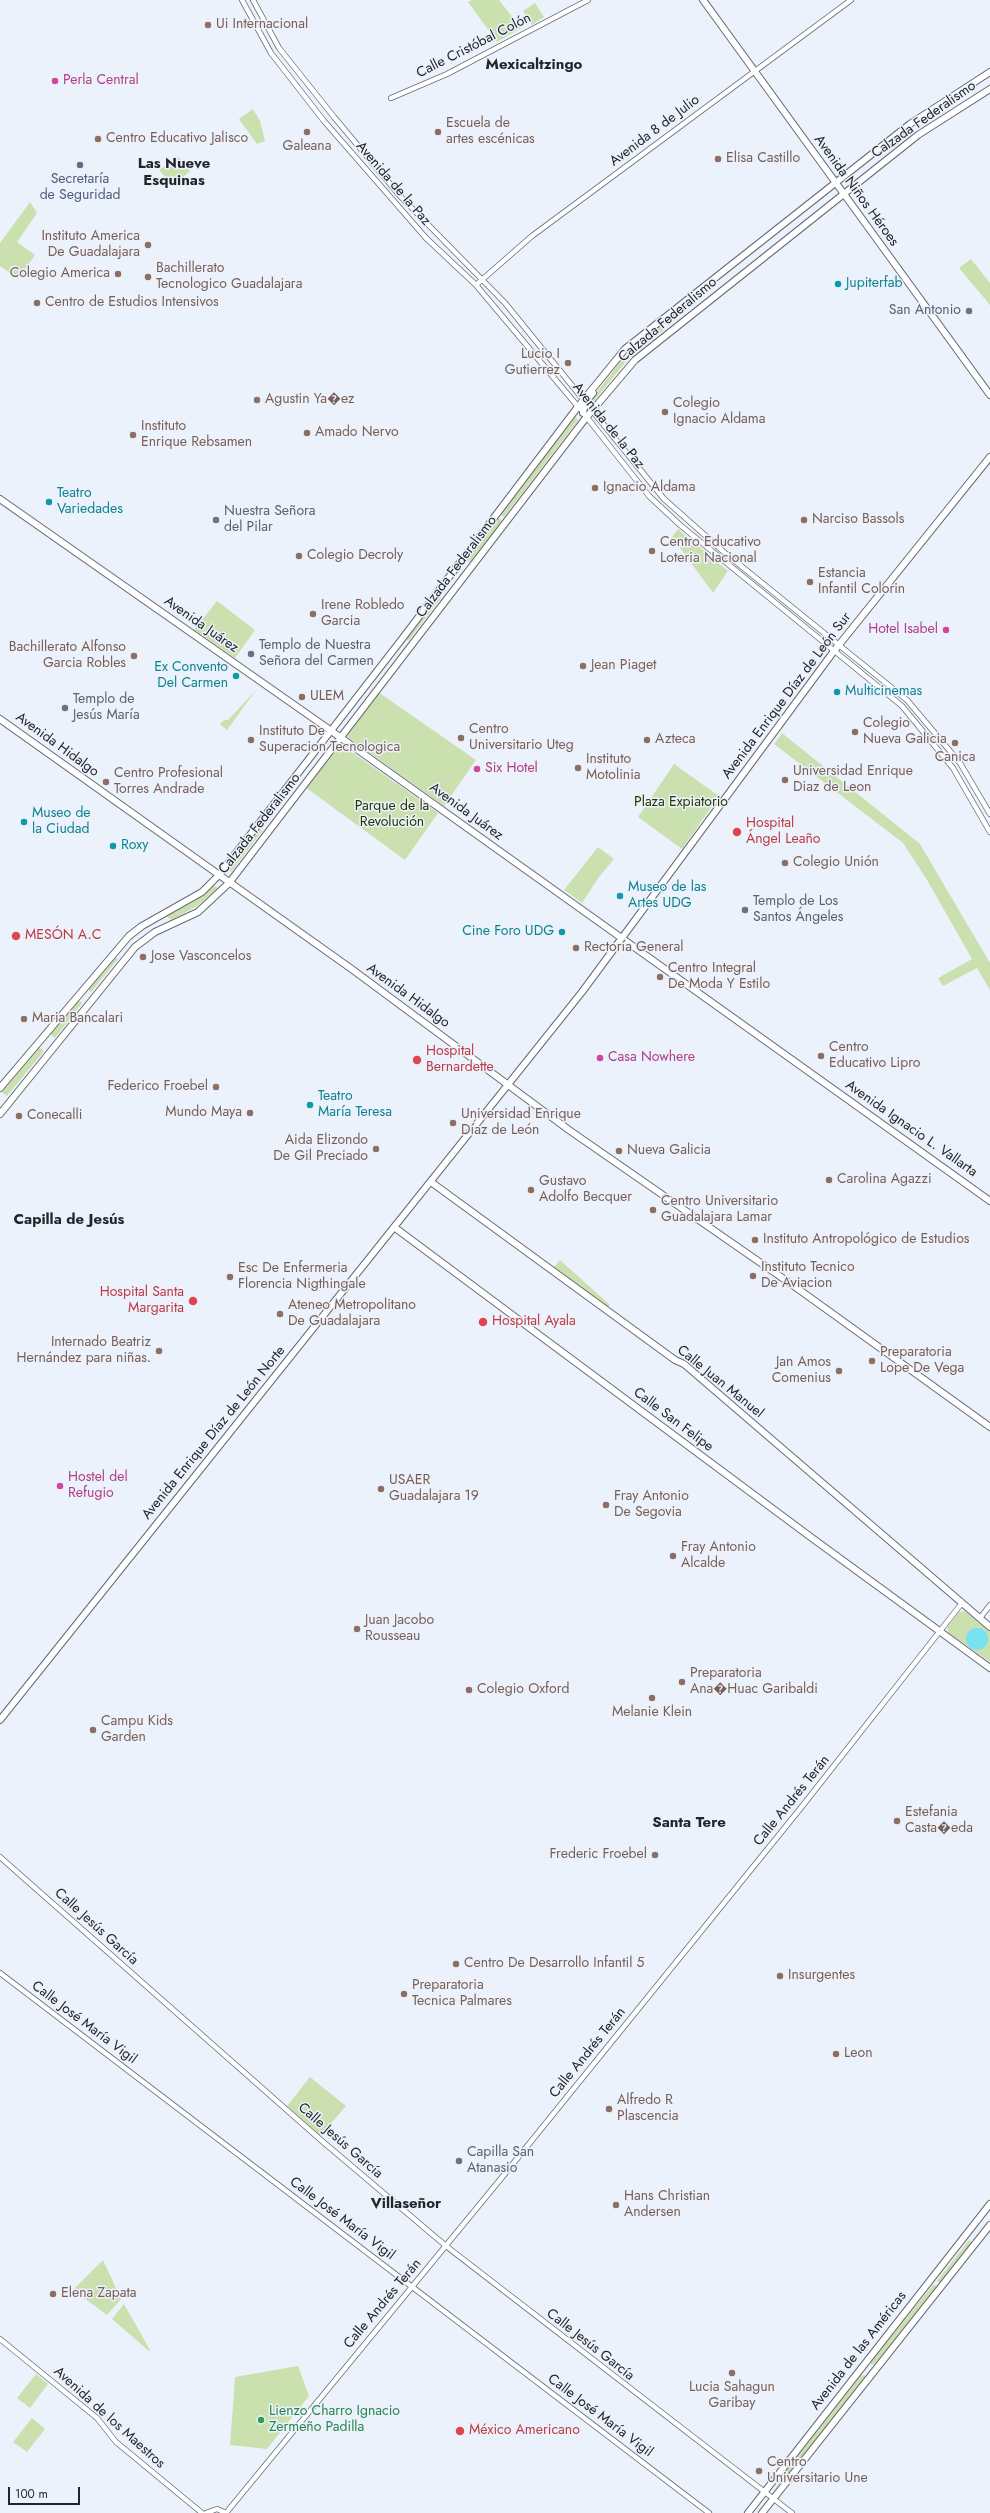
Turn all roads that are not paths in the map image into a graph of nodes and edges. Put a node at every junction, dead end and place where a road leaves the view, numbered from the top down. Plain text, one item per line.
1 (242, 0) edge
2 (252, 0) edge
3 (588, 0) edge
4 (703, 0) edge
5 (851, 0) edge
6 (754, 71) junction
7 (990, 72) edge
8 (990, 89) edge
9 (391, 98) dead end
10 (334, 117) junction
11 (324, 121) junction
12 (834, 182) junction
13 (843, 194) junction
14 (481, 278) junction
15 (476, 285) junction
16 (990, 395) edge
17 (584, 402) junction
18 (578, 406) junction
19 (592, 411) junction
20 (585, 415) junction
21 (990, 457) edge
22 (0, 499) edge
23 (839, 644) junction
24 (834, 651) junction
25 (0, 719) edge
26 (330, 730) junction
27 (342, 738) junction
28 (990, 814) edge
29 (990, 832) edge
30 (218, 875) junction
31 (229, 882) junction
32 (622, 939) junction
33 (553, 1030) joint
34 (508, 1085) junction
35 (0, 1088) edge
36 (0, 1114) edge
37 (431, 1182) junction
38 (990, 1201) edge
39 (394, 1227) junction
40 (990, 1427) edge
41 (962, 1603) junction
42 (990, 1605) edge
43 (980, 1618) junction
44 (990, 1627) edge
45 (939, 1632) junction
46 (990, 1668) edge
47 (0, 1720) edge
48 (0, 1857) edge
49 (0, 1973) edge
50 (990, 2204) edge
51 (990, 2225) edge
52 (446, 2246) junction
53 (412, 2286) junction
54 (0, 2338) edge
55 (765, 2491) junction
56 (773, 2498) junction
57 (202, 2513) edge
58 (206, 2513) edge
59 (226, 2513) edge
60 (709, 2513) edge
61 (748, 2513) edge
62 (762, 2513) edge
63 (792, 2513) edge

1 - 11 street, Avenida de la Paz
2 - 10 street, Avenida de la Paz
3 - 9 street, Calle Cristóbal Colón
4 - 6 main road, Avenida Niños Héroes
5 - 6 street, Avenida 8 de Julio
6 - 12 main road, Avenida Niños Héroes
6 - 14 street, Avenida 8 de Julio
7 - 12 main road, Calzada Federalismo
8 - 13 main road, Calzada Federalismo
10 - 11 street
10 - 14 street, Avenida de la Paz
11 - 15 street, Avenida de la Paz
12 - 13 main road, Avenida Niños Héroes
12 - 17 main road, Calzada Federalismo
13 - 16 main road, Avenida Niños Héroes
13 - 19 main road, Calzada Federalismo
14 - 15 street, Avenida 8 de Julio
14 - 17 street, Avenida de la Paz
15 - 18 street, Avenida de la Paz
17 - 18 main road, Calzada Federalismo
17 - 19 street, Avenida de la Paz
17 - 20 main road
18 - 20 street, Avenida de la Paz
18 - 26 main road, Calzada Federalismo
19 - 20 main road, Calzada Federalismo
19 - 23 street, Avenida de la Paz
20 - 24 street, Avenida de la Paz
20 - 27 main road, Calzada Federalismo
21 - 23 main road, Avenida Enrique Díaz de León Sur
22 - 26 main road, Avenida Juárez
23 - 24 main road, Avenida Enrique Díaz de León Sur
23 - 28 street, Avenida de la Paz
24 - 29 street, Avenida de la Paz
24 - 32 main road, Avenida Enrique Díaz de León Sur
25 - 30 main road, Avenida Hidalgo
26 - 27 main road, Avenida Juárez
26 - 30 main road, Calzada Federalismo
27 - 31 main road, Calzada Federalismo
27 - 32 main road, Avenida Juárez
30 - 31 main road, Avenida Hidalgo
30 - 35 main road, Calzada Federalismo
31 - 34 main road, Avenida Hidalgo
31 - 36 main road, Calzada Federalismo
32 - 33 main road, Avenida Enrique Díaz de León Sur
32 - 38 main road, Avenida Ignacio L. Vallarta
33 - 34 main road, Avenida Enrique Díaz de León Norte
34 - 37 main road, Avenida Enrique Díaz de León Norte
34 - 40 main road, Avenida Hidalgo
37 - 39 main road, Avenida Enrique Díaz de León Norte
37 - 41 main road, Calle Juan Manuel
39 - 45 main road, Calle San Felipe
39 - 47 main road, Avenida Enrique Díaz de León Norte
41 - 43 main road, Calle Juan Manuel
41 - 45 street, Calle Andrés Terán
42 - 43 street
43 - 44 main road, Calle Juan Manuel
45 - 46 main road, Calle San Felipe
45 - 52 street, Calle Andrés Terán
48 - 52 street, Calle Jesús García
49 - 53 street, Calle José María Vigil
50 - 55 main road, Avenida de las Américas
51 - 56 main road, Avenida de las Américas
52 - 53 street, Calle Andrés Terán
52 - 55 street, Calle Jesús García
53 - 59 street, Calle Andrés Terán
53 - 60 street, Calle José María Vigil
54 - 57 street, Avenida de los Maestros
55 - 56 street, Calle Jesús García
55 - 61 main road, Avenida de las Américas
56 - 62 main road, Avenida de las Américas
56 - 63 street, Calle Jesús García
58 - 59 street

